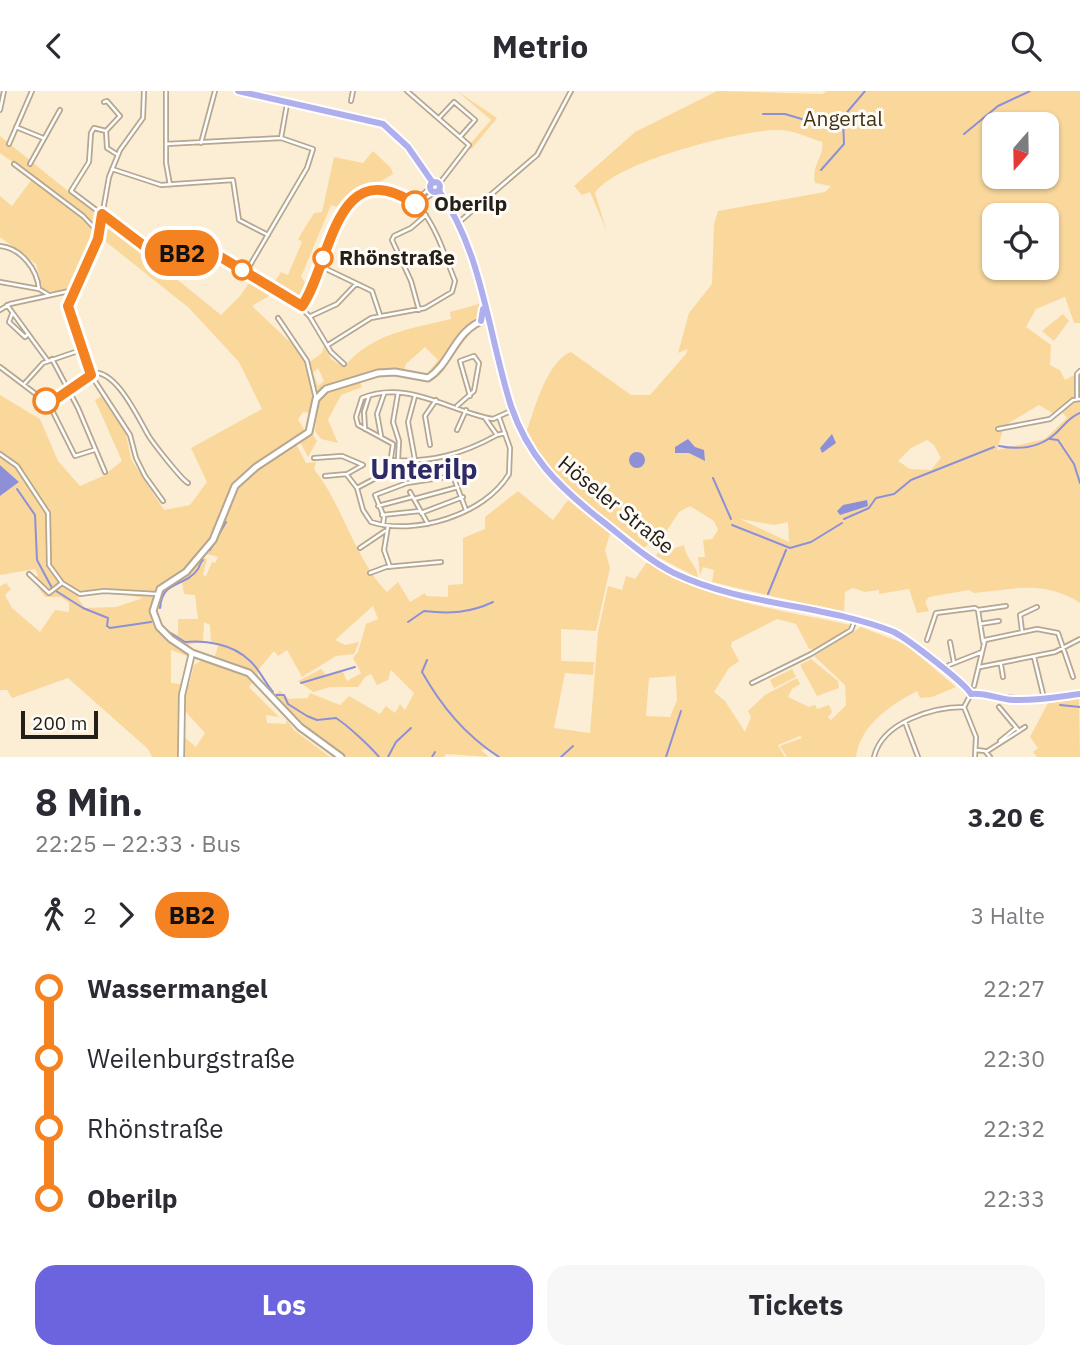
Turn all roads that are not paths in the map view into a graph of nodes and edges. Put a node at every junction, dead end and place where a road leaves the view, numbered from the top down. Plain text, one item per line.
1 (4, 91) edge
2 (32, 91) edge
3 (144, 91) edge
4 (166, 91) edge
5 (215, 91) edge
6 (238, 91) edge
7 (353, 91) edge
8 (409, 91) edge
9 (570, 91) edge
10 (351, 101) dead end
11 (104, 102) dead end
12 (288, 102) junction
13 (0, 110) edge
14 (60, 110) dead end
15 (439, 118) junction
16 (16, 127) junction
17 (106, 131) junction
18 (460, 137) junction
19 (43, 138) junction
20 (281, 138) junction
21 (201, 143) junction
22 (9, 144) dead end
23 (166, 144) junction
24 (118, 155) junction
25 (13, 164) dead end
26 (30, 164) dead end
27 (112, 169) junction
28 (170, 186) junction
29 (435, 188) junction
30 (415, 204) junction
31 (426, 215) junction
32 (101, 216) junction
33 (458, 223) junction
34 (99, 233) junction
35 (269, 236) junction
36 (0, 246) edge
37 (320, 266) junction
38 (246, 272) junction
39 (0, 282) edge
40 (356, 284) junction
41 (39, 289) junction
42 (74, 290) junction
43 (49, 295) junction
44 (7, 305) junction
45 (302, 306) junction
46 (0, 310) edge
47 (419, 310) junction
48 (12, 314) junction
49 (380, 315) junction
50 (310, 317) junction
51 (278, 318) dead end
52 (484, 320) junction
53 (28, 334) junction
54 (327, 346) junction
55 (81, 350) junction
56 (50, 360) junction
57 (344, 364) dead end
58 (0, 367) edge
59 (1080, 371) edge
60 (90, 374) junction
61 (25, 383) junction
62 (70, 391) junction
63 (398, 393) junction
64 (384, 394) junction
65 (415, 395) junction
66 (369, 396) junction
67 (470, 396) junction
68 (316, 399) junction
69 (1078, 399) edge
70 (436, 400) junction
71 (49, 404) junction
72 (457, 406) junction
73 (466, 410) junction
74 (513, 410) junction
75 (499, 417) junction
76 (485, 418) junction
77 (365, 429) junction
78 (998, 429) dead end
79 (457, 430) dead end
80 (505, 433) junction
81 (496, 435) junction
82 (381, 436) junction
83 (430, 445) dead end
84 (94, 450) junction
85 (0, 454) edge
86 (449, 456) junction
87 (314, 458) dead end
88 (391, 460) junction
89 (398, 460) junction
90 (415, 460) junction
91 (105, 472) dead end
92 (347, 474) junction
93 (325, 476) dead end
94 (453, 476) junction
95 (188, 484) dead end
96 (458, 487) junction
97 (357, 488) junction
98 (410, 492) dead end
99 (463, 497) junction
100 (413, 498) junction
101 (163, 501) dead end
102 (378, 506) junction
103 (466, 510) junction
104 (421, 512) junction
105 (383, 515) junction
106 (428, 524) junction
107 (383, 525) junction
108 (388, 526) junction
109 (385, 531) junction
110 (360, 548) dead end
111 (441, 562) dead end
112 (390, 567) junction
113 (370, 573) dead end
114 (29, 574) dead end
115 (60, 584) junction
116 (157, 594) junction
117 (1006, 606) dead end
118 (1037, 607) dead end
119 (978, 610) junction
120 (855, 620) junction
121 (999, 621) dead end
122 (979, 624) junction
123 (1022, 631) junction
124 (1080, 639) edge
125 (928, 640) dead end
126 (950, 642) dead end
127 (983, 642) junction
128 (1065, 648) junction
129 (982, 652) junction
130 (192, 653) junction
131 (1034, 657) junction
132 (954, 663) junction
133 (1001, 664) junction
134 (949, 665) dead end
135 (980, 667) junction
136 (1003, 677) dead end
137 (1073, 677) dead end
138 (752, 683) dead end
139 (973, 690) junction
140 (1042, 694) dead end
141 (1080, 694) edge
142 (964, 707) junction
143 (999, 707) dead end
144 (905, 722) junction
145 (1025, 727) dead end
146 (1018, 730) junction
147 (976, 748) junction
148 (986, 752) junction
149 (181, 757) edge
150 (341, 757) edge
151 (874, 757) edge
152 (918, 757) edge
153 (975, 757) edge
154 (990, 757) edge

1 - 13 street
2 - 16 street
3 - 24 street
4 - 23 street
5 - 21 street
6 - 12 main road, Höseler Straße
7 - 10 street
8 - 15 street
9 - 33 street
11 - 17 street
12 - 20 street
12 - 29 main road, Höseler Straße
14 - 19 street
15 - 18 street
15 - 18 street
16 - 19 street
16 - 22 street
17 - 24 street
17 - 32 street
18 - 29 street
19 - 26 street
20 - 21 street
20 - 35 street
21 - 23 street
23 - 28 street
24 - 27 street
25 - 34 street
27 - 28 street
27 - 32 street
28 - 35 street
29 - 30 street
29 - 33 main road, Höseler Straße
30 - 31 street
30 - 37 street
31 - 47 street
31 - 47 street
32 - 34 street
32 - 38 street
33 - 52 main road, Höseler Straße
34 - 42 street
35 - 38 street
36 - 41 street
37 - 40 street
37 - 45 street
38 - 45 street
39 - 41 street
40 - 49 street
40 - 50 street
41 - 43 street
42 - 43 street
42 - 55 street
43 - 44 street
44 - 46 street
44 - 48 street
45 - 50 street
47 - 49 street
48 - 53 street
48 - 53 street
49 - 54 street
50 - 54 street
51 - 68 street
52 - 68 main road
52 - 74 main road, Höseler Straße
53 - 56 street
54 - 57 street
55 - 56 street
55 - 60 street
56 - 61 street
56 - 62 street
58 - 61 street
59 - 69 street
60 - 62 street
60 - 95 street
60 - 101 street
61 - 71 street
62 - 71 street
62 - 84 street
63 - 64 street
63 - 65 street
63 - 89 street
64 - 66 street
64 - 82 street
65 - 70 street
65 - 90 street
66 - 77 street
66 - 77 street
67 - 67 street
67 - 72 street
68 - 116 main road
69 - 78 street
70 - 72 street
70 - 83 street
71 - 84 street
72 - 73 street
73 - 76 street
73 - 79 street
74 - 75 street
74 - 120 main road, Höseler Straße
75 - 76 street
75 - 80 street
76 - 81 street
77 - 82 street
80 - 81 street
80 - 103 street
81 - 86 street
82 - 88 street
84 - 91 street
85 - 115 street
86 - 90 street
86 - 94 street
87 - 92 street
88 - 89 street
88 - 97 street
89 - 90 street
92 - 93 street
92 - 97 street
94 - 96 street
94 - 102 street
96 - 99 street
96 - 100 street
97 - 107 street
98 - 100 street
99 - 103 street
99 - 104 street
100 - 102 street
100 - 104 street
102 - 105 street
103 - 106 street
104 - 105 street
104 - 106 street
105 - 107 street
106 - 108 street
107 - 108 street
108 - 109 street
109 - 110 street
109 - 112 street
111 - 112 street
112 - 113 street
114 - 115 street
115 - 116 street
116 - 130 main road
117 - 119 street
118 - 123 street
119 - 122 street
119 - 125 street
120 - 138 street
120 - 139 main road, Höseler Straße
121 - 122 street
122 - 127 street
123 - 127 street
123 - 128 street
124 - 128 street
126 - 132 street
127 - 129 street
128 - 131 street
128 - 137 street
129 - 132 street
129 - 135 street
130 - 149 street
130 - 150 main road
131 - 133 street
131 - 140 street
132 - 134 street
133 - 135 street
133 - 136 street
135 - 139 street
139 - 141 main road
139 - 142 street
142 - 144 street
142 - 147 street
143 - 146 street
144 - 151 street
144 - 152 street
145 - 146 street
146 - 148 street
147 - 148 street
147 - 153 street
148 - 154 street

